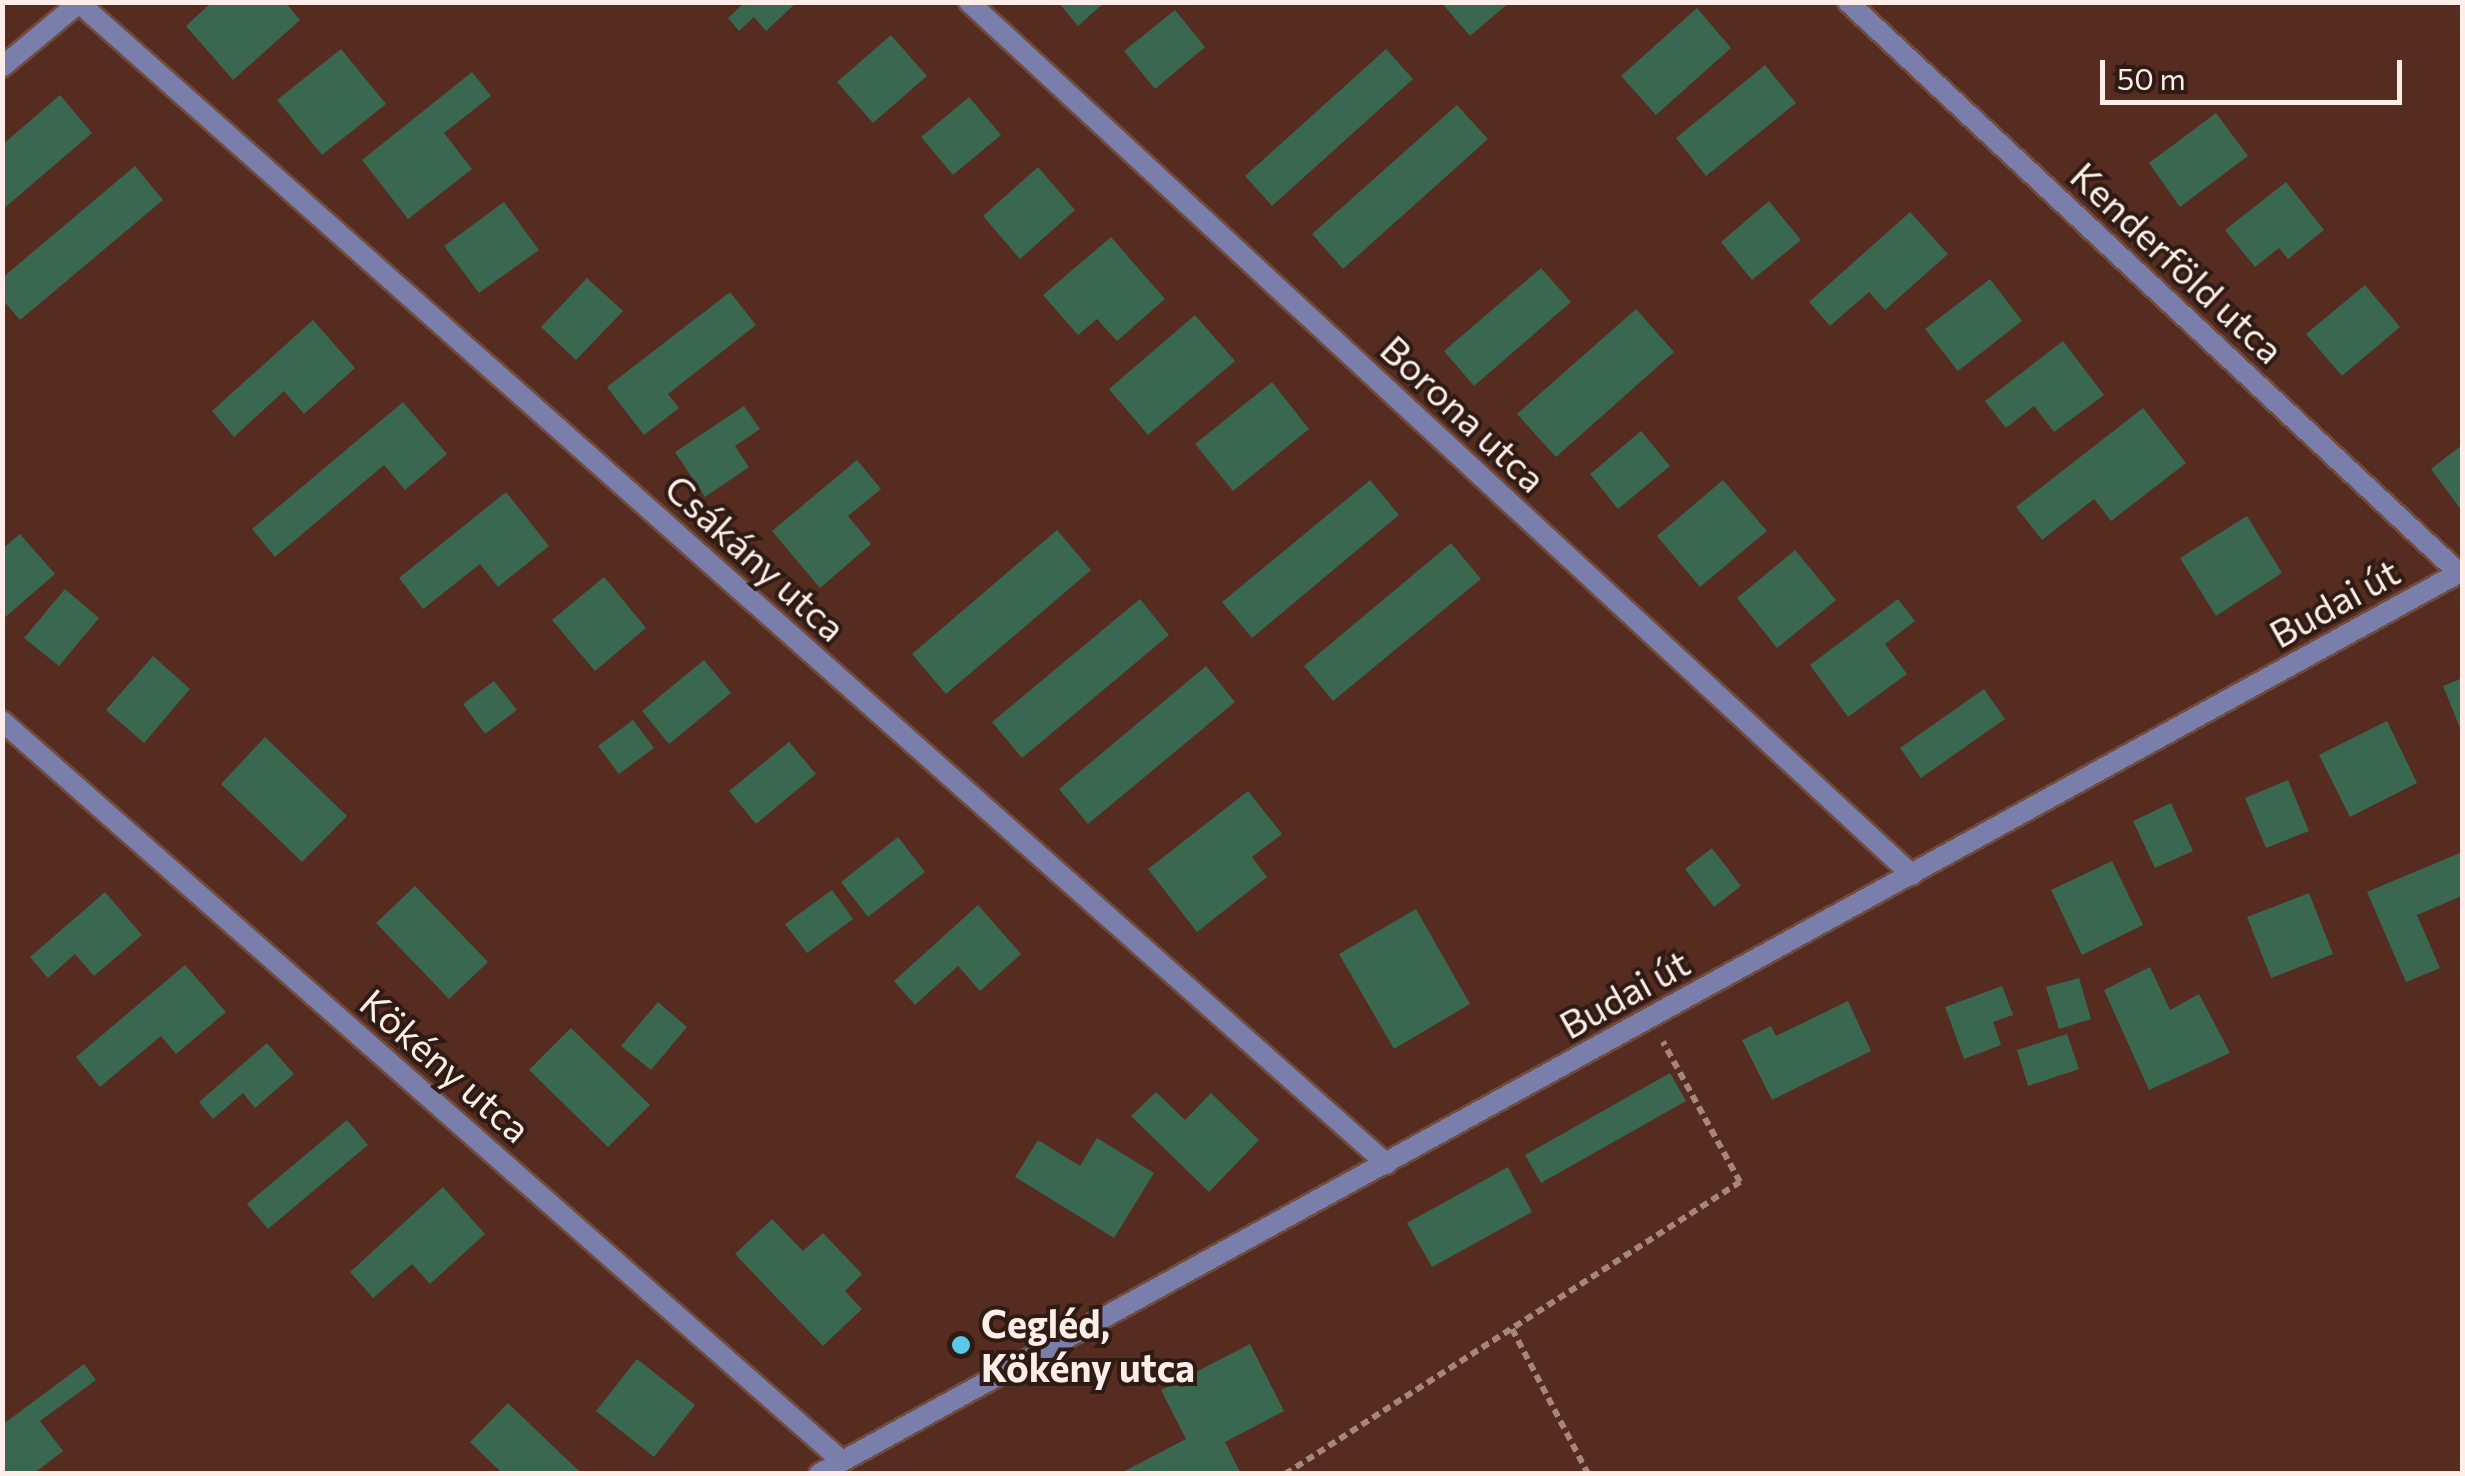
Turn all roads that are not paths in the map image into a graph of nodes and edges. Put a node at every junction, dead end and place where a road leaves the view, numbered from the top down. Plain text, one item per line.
1 (969, 2) edge
2 (1848, 2) edge
3 (79, 3) edge
4 (2, 66) edge
5 (2461, 572) edge
6 (2, 722) edge
7 (1912, 875) junction
8 (1387, 1164) junction
9 (842, 1461) junction
10 (818, 1474) edge

1 - 7 street, Borona utca
2 - 5 street, Kenderföld utca
3 - 4 street
3 - 8 street, Csákány utca
5 - 7 street, Budai út
6 - 9 street, Kökény utca
7 - 8 street, Budai út
8 - 9 street, Budai út
9 - 10 street, Budai út

